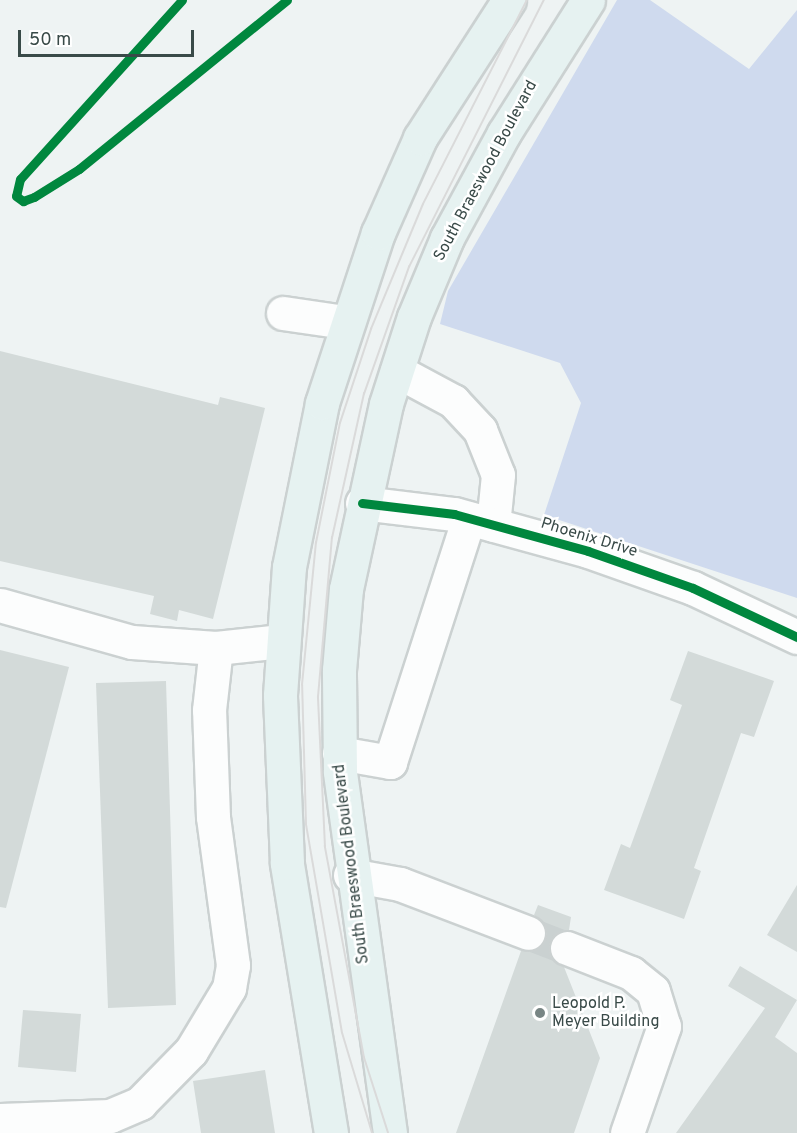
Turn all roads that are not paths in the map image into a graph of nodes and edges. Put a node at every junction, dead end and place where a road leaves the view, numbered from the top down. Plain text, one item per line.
1 (509, 0) edge
2 (588, 0) edge
3 (283, 313) dead end
4 (345, 322) junction
5 (397, 371) junction
6 (362, 502) junction
7 (481, 522) junction
8 (0, 604) edge
9 (797, 637) edge
10 (282, 641) junction
11 (216, 648) junction
12 (339, 753) junction
13 (350, 875) junction
14 (528, 933) tunnel mouth
15 (567, 948) tunnel mouth
16 (0, 1120) edge
17 (332, 1133) edge
18 (390, 1133) edge
19 (627, 1133) edge

1 - 4 main road
2 - 5 main road, South Braeswood Boulevard
3 - 4 street
4 - 10 main road
5 - 6 main road, South Braeswood Boulevard
5 - 7 street
6 - 7 street, Phoenix Drive
6 - 12 main road, South Braeswood Boulevard
7 - 9 street, Phoenix Drive
7 - 12 street
8 - 11 street
10 - 11 street
10 - 17 main road
11 - 16 street
12 - 13 main road, South Braeswood Boulevard
13 - 14 street
13 - 18 main road, South Braeswood Boulevard
15 - 19 street

